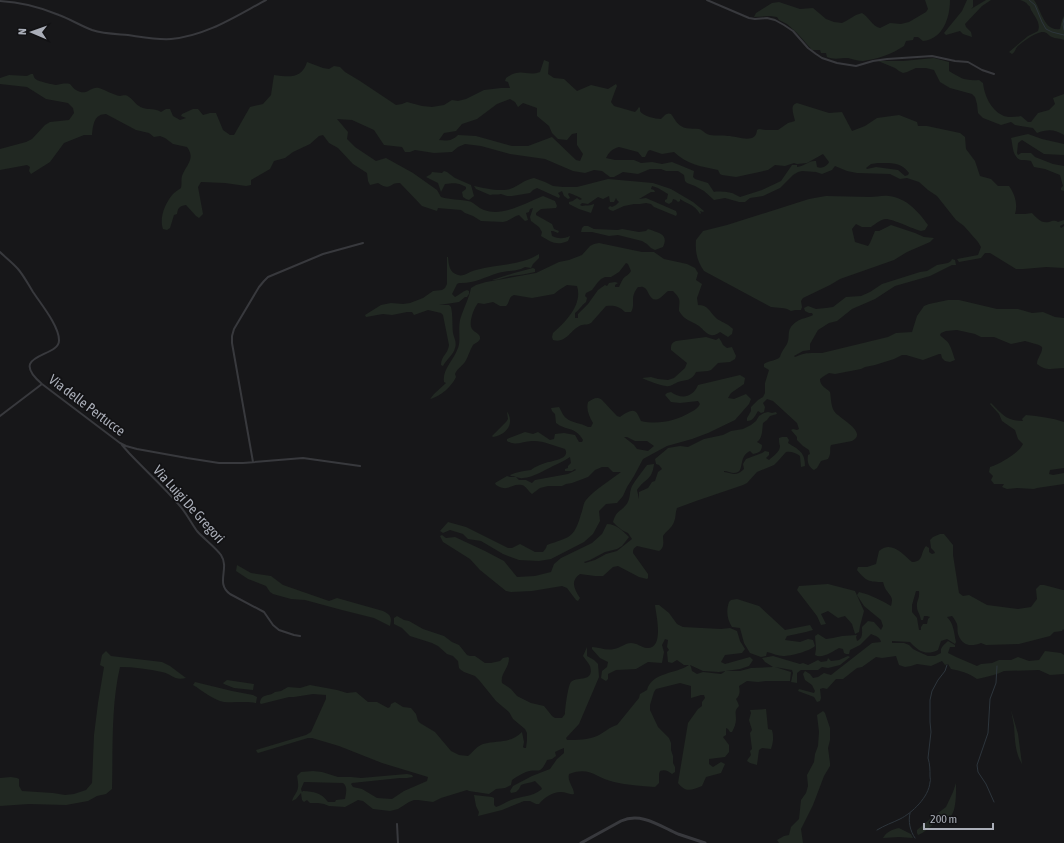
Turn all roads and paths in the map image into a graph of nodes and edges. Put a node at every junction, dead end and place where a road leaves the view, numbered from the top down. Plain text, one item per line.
1 (266, 0) edge
2 (707, 0) edge
3 (0, 1) edge
4 (994, 74) dead end
5 (363, 243) dead end
6 (0, 252) edge
7 (42, 384) junction
8 (0, 416) edge
9 (122, 444) junction
10 (253, 462) junction
11 (360, 466) dead end
12 (300, 636) dead end
13 (398, 824) dead end
14 (398, 843) edge
15 (581, 843) edge
16 (705, 843) edge

1 - 3 street
2 - 4 street
5 - 10 street
6 - 7 street, Via delle Pertucce
7 - 8 street
7 - 9 street, Via delle Pertucce
9 - 10 street, Via delle Pertucce
9 - 12 street, Via Luigi De Gregori
10 - 11 street, Via delle Pertucce
13 - 14 street
15 - 16 street

